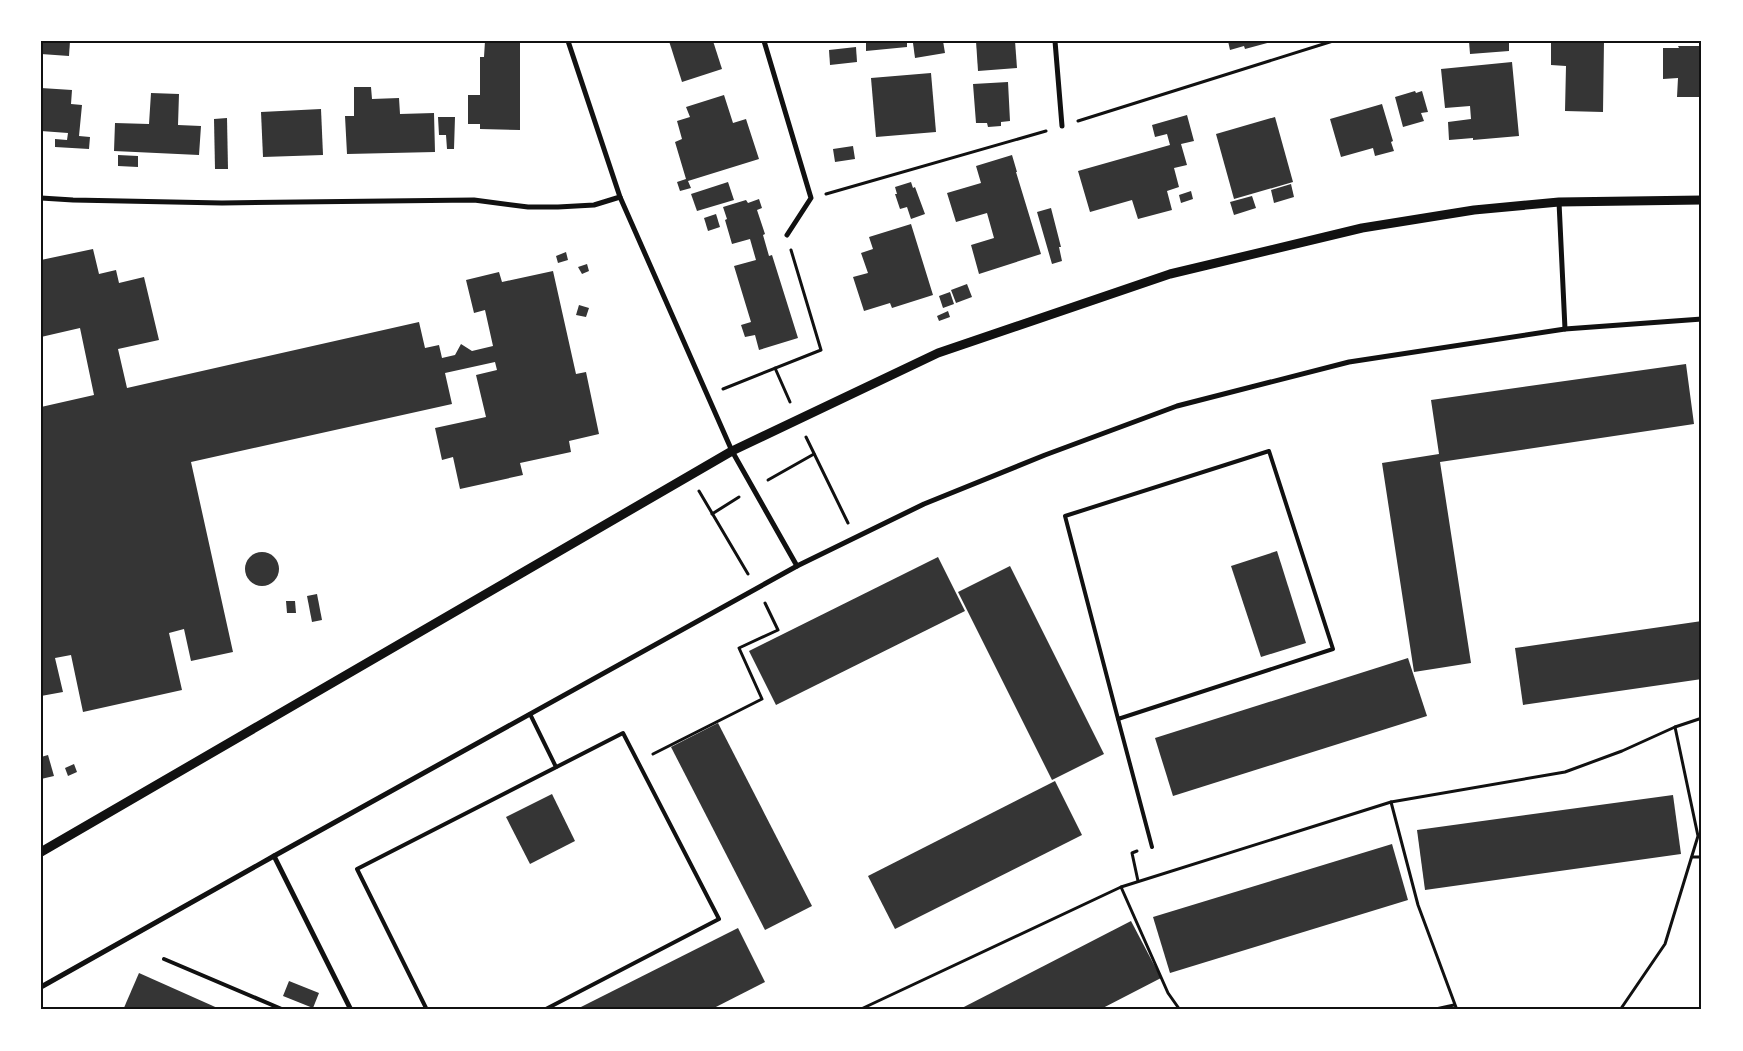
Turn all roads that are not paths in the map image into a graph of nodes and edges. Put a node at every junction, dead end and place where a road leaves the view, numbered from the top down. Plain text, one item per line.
1 (568, 41) edge
2 (764, 41) edge
3 (1055, 41) edge
4 (1062, 126) dead end
5 (620, 197) junction
6 (41, 198) edge
7 (1702, 200) edge
8 (1559, 202) junction
9 (787, 235) road end
10 (1702, 319) edge
11 (1564, 329) junction
12 (732, 451) junction
13 (797, 566) junction
14 (530, 714) junction
15 (1118, 718) junction
16 (556, 767) junction
17 (1152, 847) road end
18 (41, 852) edge
19 (274, 856) junction
20 (164, 959) dead end
21 (41, 988) edge
22 (284, 1010) edge
23 (351, 1010) edge
24 (427, 1010) edge
25 (544, 1010) edge

1 - 5 street
2 - 9 street
3 - 4 street
5 - 6 street
5 - 12 street
7 - 8 street
8 - 11 street
8 - 12 street
10 - 11 street
11 - 13 street
12 - 13 street
12 - 18 street
13 - 14 street
14 - 16 lane
14 - 19 street
15 - 15 lane
15 - 17 lane
16 - 24 lane
16 - 25 lane
19 - 21 street
19 - 23 street
20 - 22 lane

